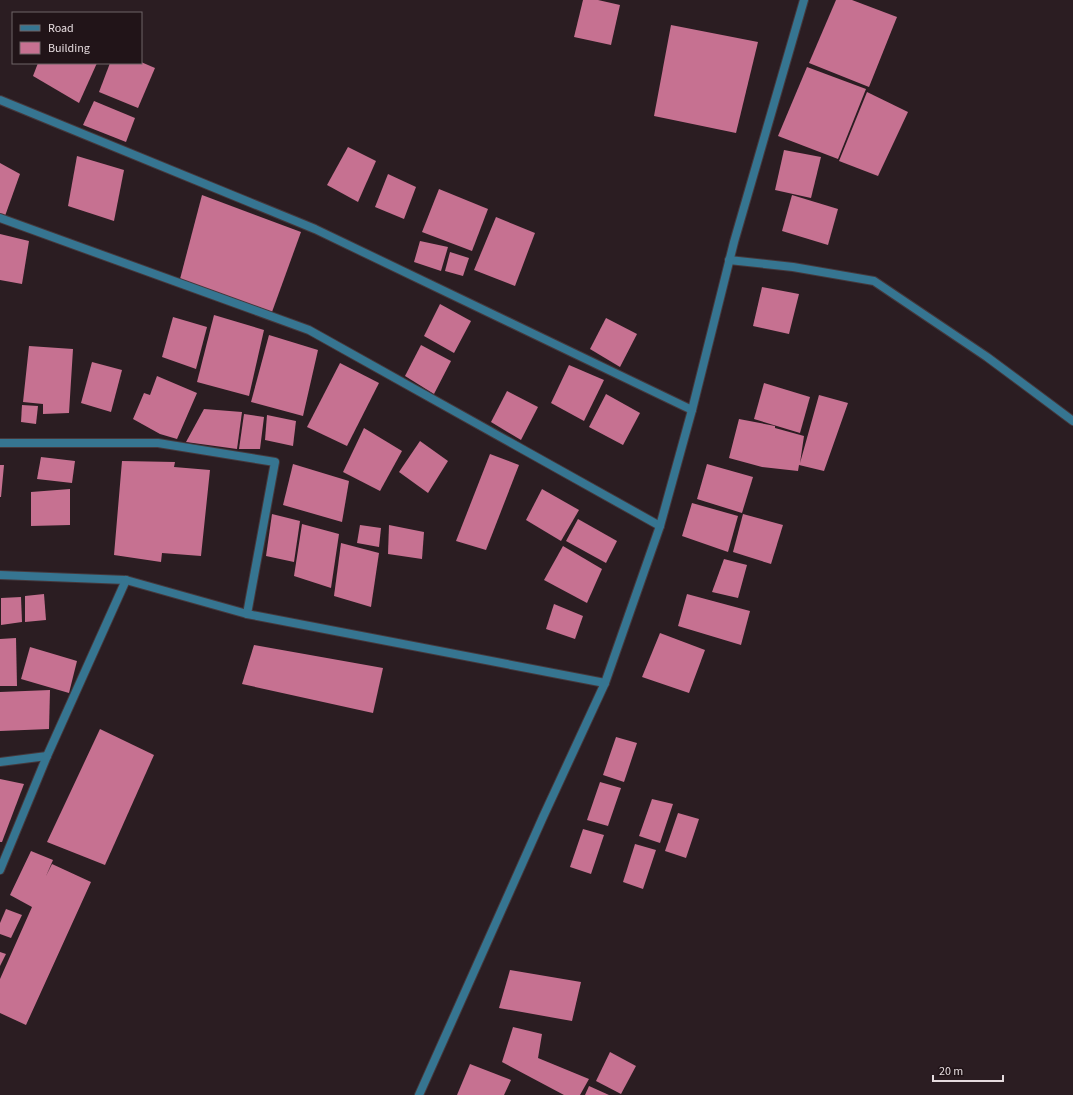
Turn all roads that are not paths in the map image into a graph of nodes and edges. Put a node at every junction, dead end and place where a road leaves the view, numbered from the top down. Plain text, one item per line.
1 (804, 0) edge
2 (0, 100) edge
3 (0, 218) edge
4 (729, 260) junction
5 (692, 410) junction
6 (1073, 421) edge
7 (0, 443) edge
8 (660, 526) junction
9 (0, 575) edge
10 (126, 580) junction
11 (247, 614) junction
12 (605, 683) junction
13 (47, 756) junction
14 (0, 762) edge
15 (0, 870) edge
16 (420, 1095) edge

1 - 4 street
2 - 5 street
3 - 8 street
4 - 5 street
4 - 6 street
5 - 8 street
7 - 11 street
8 - 12 street
9 - 10 street
10 - 11 street
10 - 13 street
11 - 12 street
12 - 16 street
13 - 14 street
13 - 15 street

